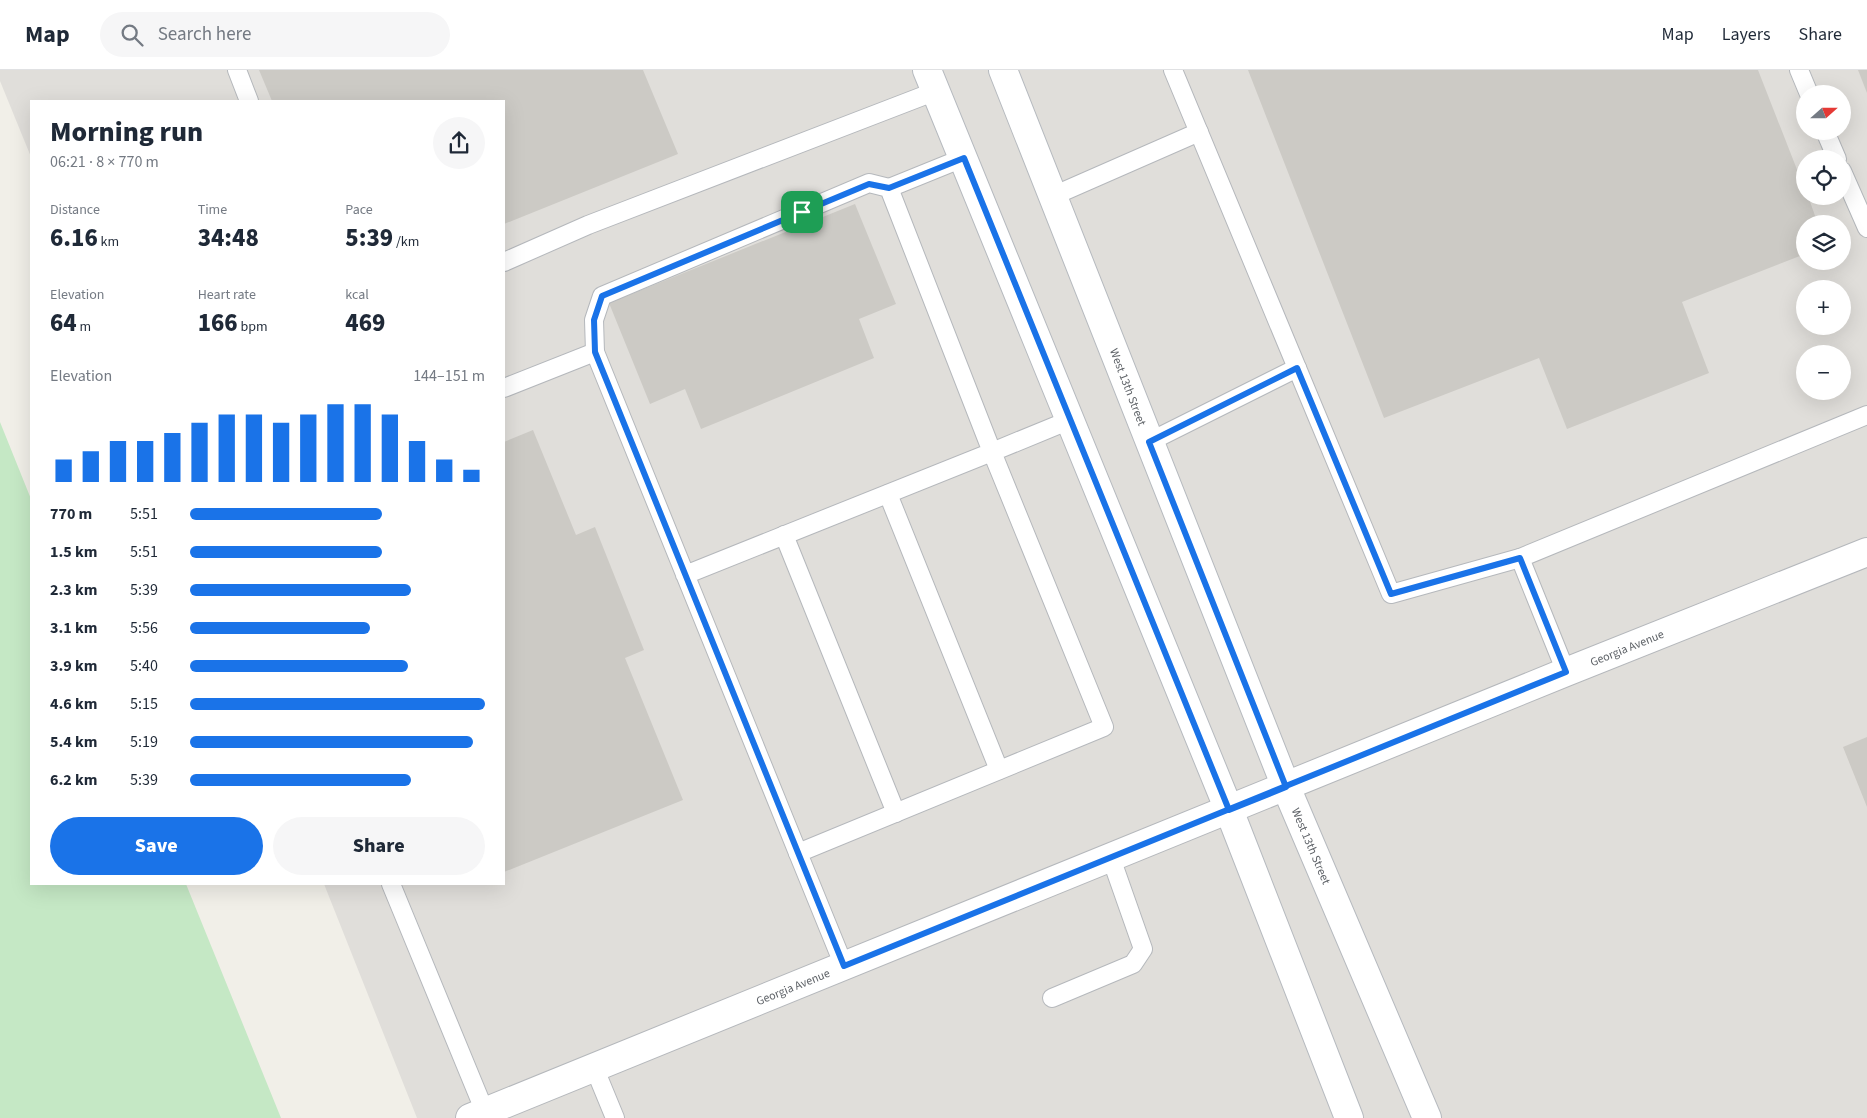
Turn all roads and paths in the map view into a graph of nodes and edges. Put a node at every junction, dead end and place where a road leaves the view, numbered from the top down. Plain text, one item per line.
1 (237, 70) edge
2 (1003, 70) edge
3 (1173, 70) edge
4 (1799, 70) edge
5 (932, 81) edge
6 (1805, 85) edge
7 (249, 100) edge
8 (1199, 132) junction
9 (964, 158) junction
10 (889, 188) junction
11 (1851, 192) edge
12 (1053, 196) junction
13 (1867, 228) edge
14 (505, 262) edge
15 (595, 352) junction
16 (1297, 368) junction
17 (505, 388) edge
18 (1867, 415) edge
19 (1070, 420) junction
20 (1149, 442) junction
21 (992, 452) junction
22 (888, 494) junction
23 (784, 535) junction
24 (1867, 552) edge
25 (1520, 558) junction
26 (685, 575) junction
27 (1566, 672) junction
28 (999, 770) junction
29 (1286, 787) junction
30 (1229, 810) junction
31 (896, 813) junction
32 (798, 853) junction
33 (1111, 858) junction
34 (391, 885) edge
35 (844, 966) junction
36 (1052, 998) dead end
37 (594, 1068) junction
38 (478, 1115) edge
39 (614, 1118) edge
40 (1349, 1118) edge
41 (1427, 1118) edge

1 - 7 lane
2 - 12 main road, West 13th Street
3 - 8 lane
4 - 6 lane
5 - 9 main road
5 - 14 lane
8 - 12 lane
8 - 16 lane
9 - 10 lane
9 - 19 main road
10 - 15 lane
10 - 21 lane
11 - 13 lane
12 - 20 main road, West 13th Street
15 - 17 lane
15 - 26 lane
16 - 20 lane
16 - 25 lane
18 - 25 lane
19 - 21 lane
19 - 30 main road
20 - 29 main road, West 13th Street
21 - 22 lane
21 - 28 lane
22 - 23 lane
22 - 28 lane
23 - 26 lane
23 - 31 lane
24 - 27 main road, Georgia Avenue
25 - 27 lane
26 - 32 lane
27 - 29 main road, Georgia Avenue
28 - 31 lane
29 - 30 main road, Georgia Avenue
29 - 41 main road, West 13th Street
30 - 33 main road, Georgia Avenue
30 - 40 main road
31 - 32 lane
32 - 35 lane
33 - 35 main road, Georgia Avenue
33 - 36 lane
34 - 38 lane
35 - 37 main road, Georgia Avenue
37 - 38 main road, Georgia Avenue
37 - 39 lane

